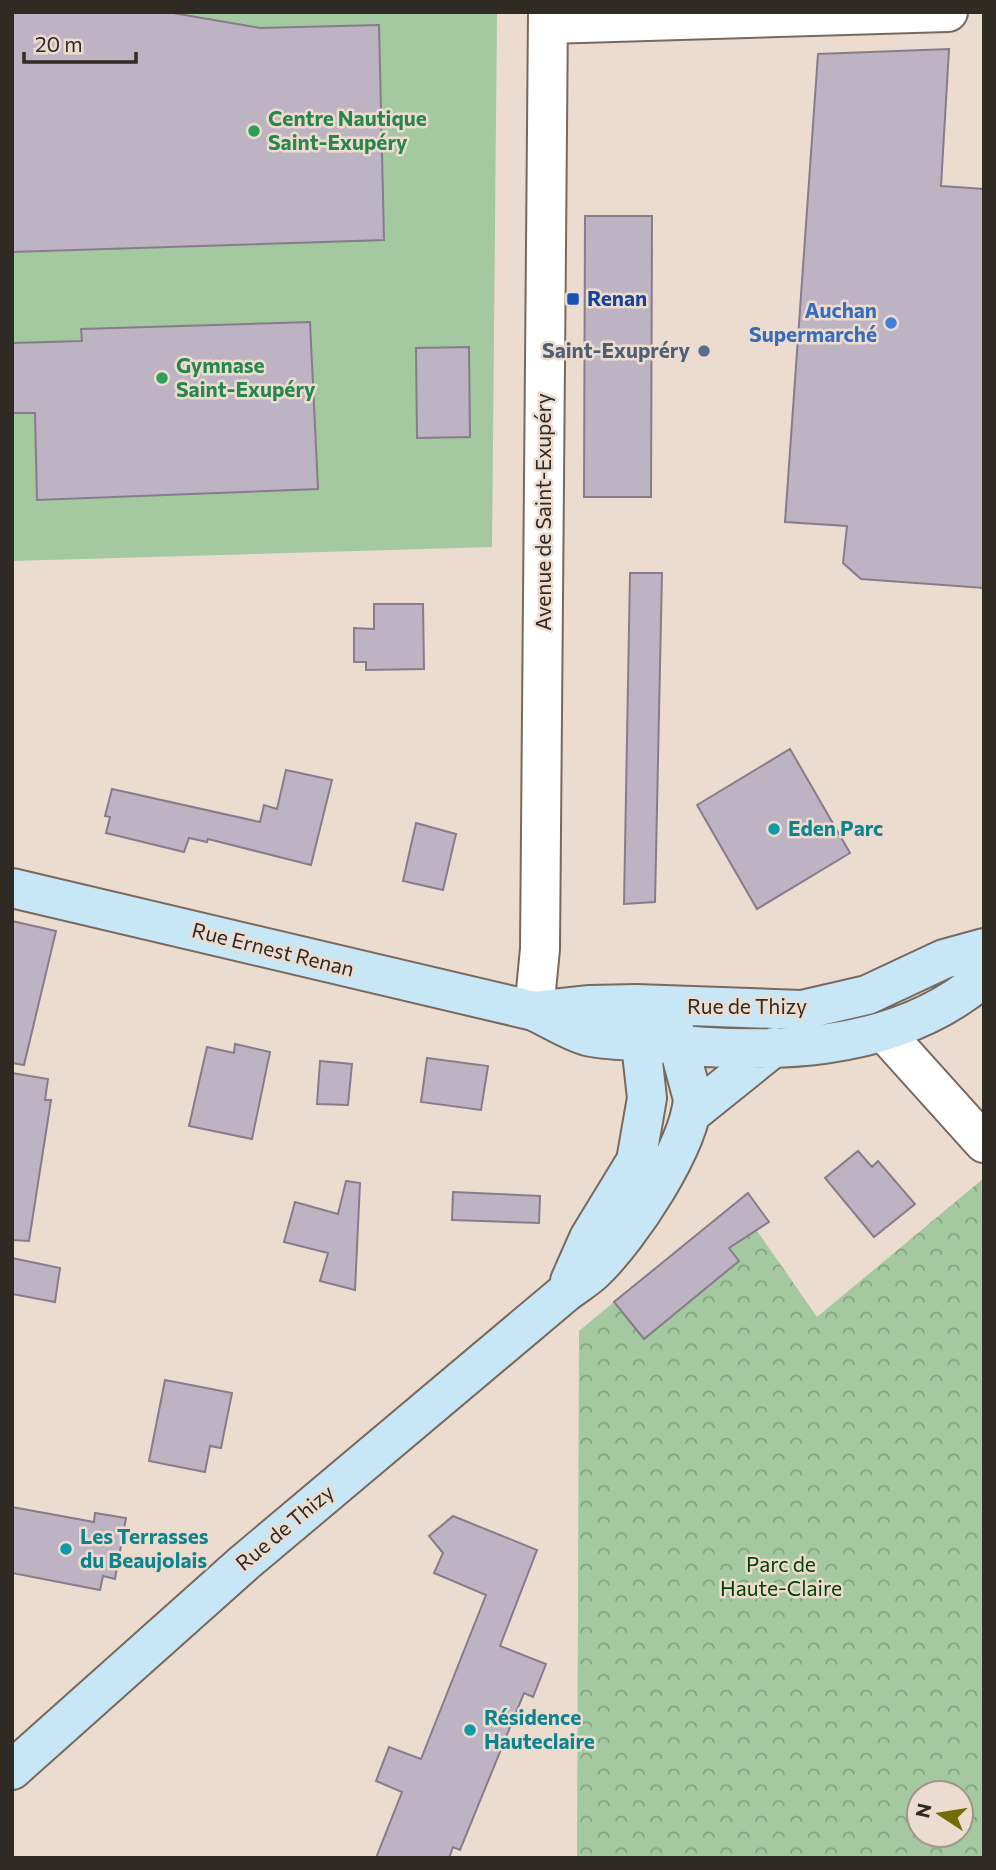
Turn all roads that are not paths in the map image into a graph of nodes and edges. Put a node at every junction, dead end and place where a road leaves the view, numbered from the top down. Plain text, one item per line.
1 (948, 12) edge
2 (548, 18) edge
3 (12, 888) edge
4 (984, 948) edge
5 (984, 976) edge
6 (652, 1006) junction
7 (534, 1012) junction
8 (884, 1032) junction
9 (660, 1043) junction
10 (774, 1047) junction
11 (692, 1113) junction
12 (984, 1143) edge
13 (565, 1293) junction
14 (12, 1770) edge

1 - 2 street
2 - 7 street, Avenue de Saint-Exupéry
3 - 7 main road, Rue Ernest Renan
4 - 6 main road, Rue de Thizy
5 - 8 main road, Rue de Thizy
6 - 7 main road, Rue Ernest Renan
6 - 9 main road, Rue de Thizy
7 - 9 main road, Rue Ernest Renan
8 - 10 main road, Rue de Thizy
8 - 12 street
9 - 10 main road, Rue de Thizy
9 - 11 main road, Rue de Thizy
9 - 13 main road, Rue de Thizy
10 - 11 main road
11 - 13 main road, Rue de Thizy
13 - 14 main road, Rue de Thizy

